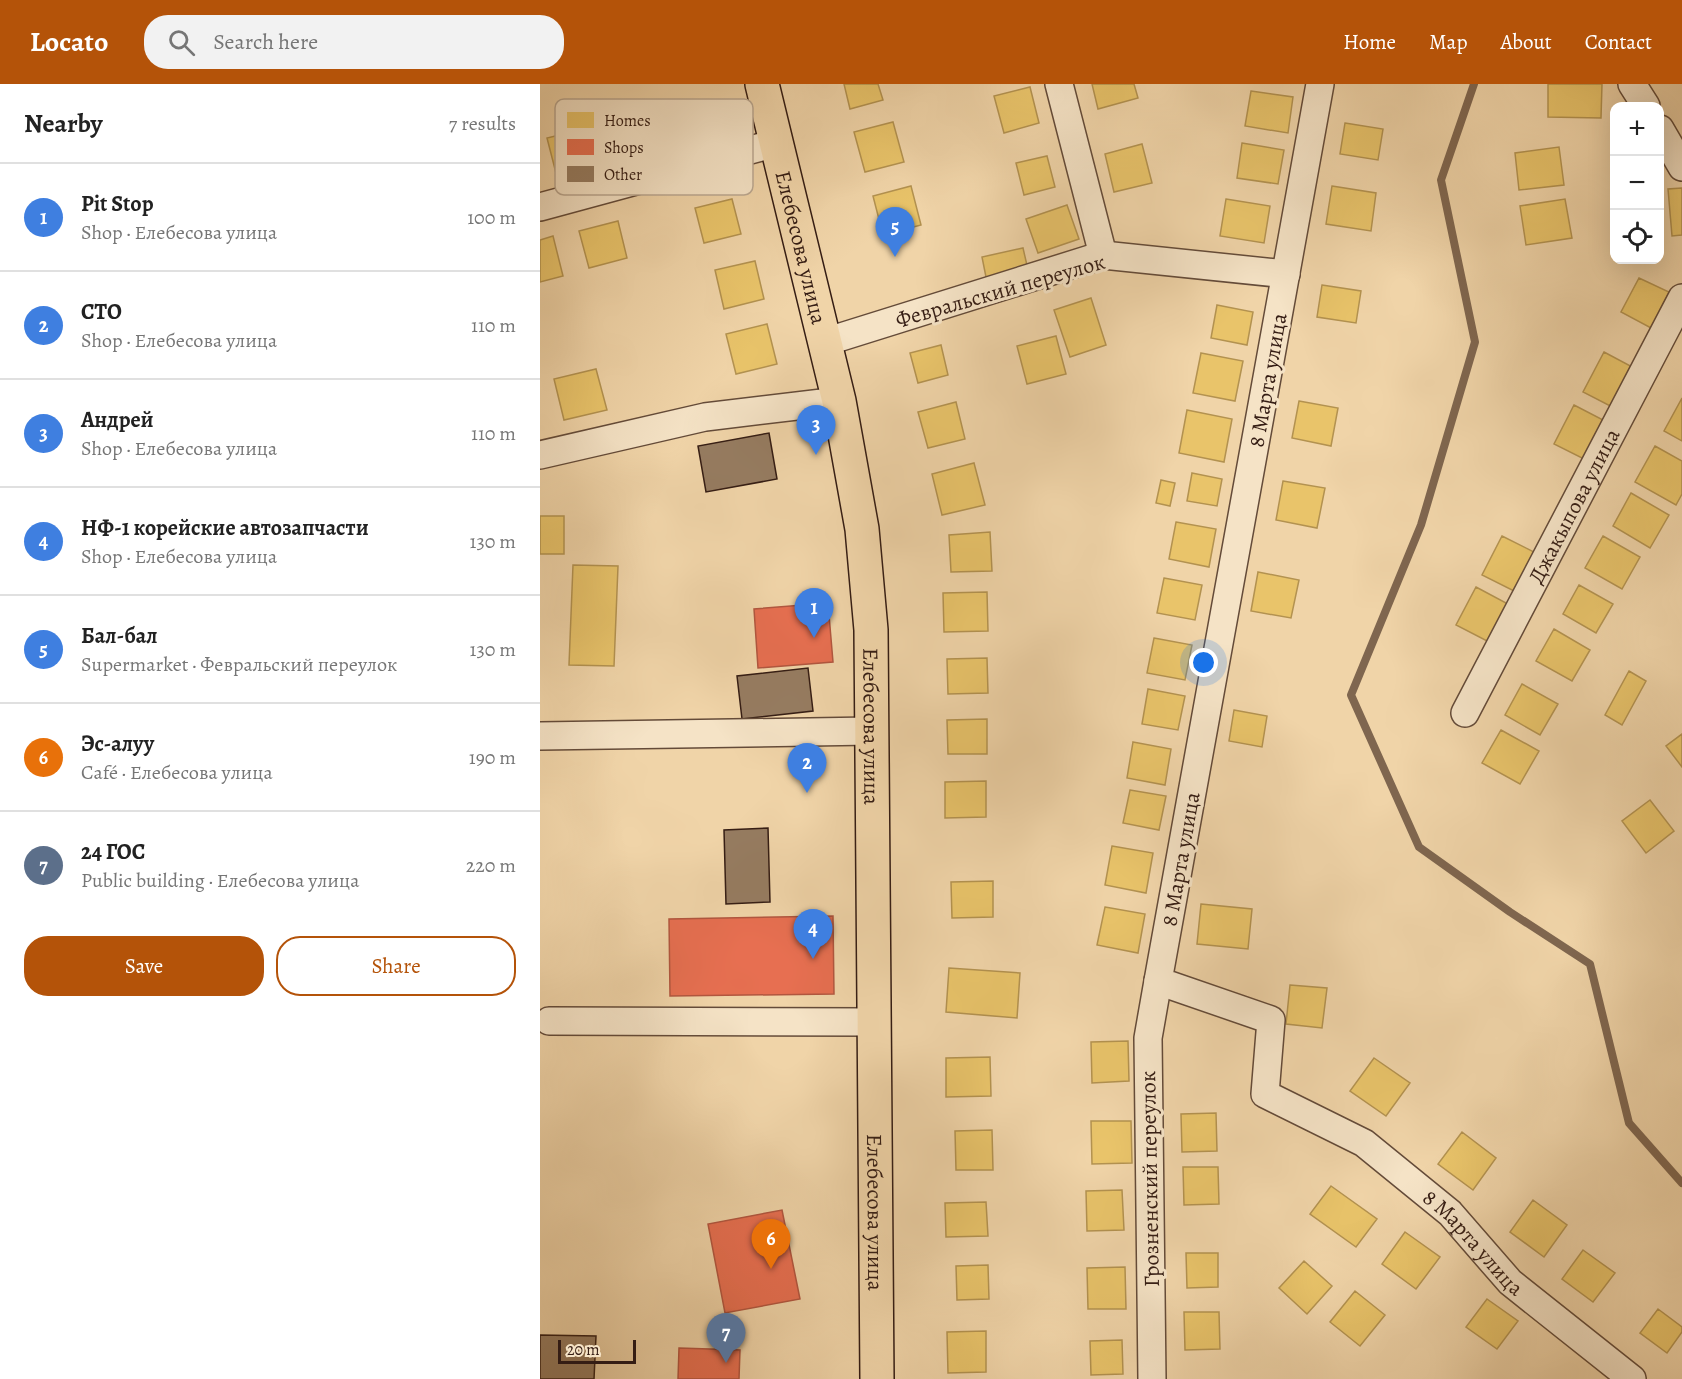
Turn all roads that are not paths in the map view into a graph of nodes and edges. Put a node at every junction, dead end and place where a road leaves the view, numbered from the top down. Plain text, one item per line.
1 (762, 84) edge
2 (1059, 84) edge
3 (1320, 84) edge
4 (1632, 84) edge
5 (1643, 102) edge
6 (1664, 137) edge
7 (777, 143) junction
8 (753, 149) edge
9 (1682, 166) edge
10 (584, 195) edge
11 (540, 207) edge
12 (1103, 255) junction
13 (1286, 274) junction
14 (1682, 298) edge
15 (825, 342) junction
16 (839, 401) junction
17 (540, 455) edge
18 (1465, 713) dead end
19 (872, 731) junction
20 (540, 736) edge
21 (1158, 981) junction
22 (549, 1022) dead end
23 (874, 1022) junction
24 (877, 1379) edge
25 (1152, 1379) edge
26 (1632, 1379) edge

1 - 7 main road, Елебесова улица
2 - 12 street
3 - 13 street, 8 Марта улица
4 - 5 street
6 - 9 street
7 - 8 street
7 - 15 main road, Елебесова улица
10 - 11 street
12 - 13 street, Февральский переулок
12 - 15 street, Февральский переулок
13 - 21 street, 8 Марта улица
14 - 18 street, Джакыпова улица
15 - 16 main road, Елебесова улица
16 - 17 street
16 - 19 main road, Елебесова улица
19 - 20 street
19 - 23 main road, Елебесова улица
21 - 25 street, Грозненский переулок
21 - 26 street, 8 Марта улица
22 - 23 street
23 - 24 main road, Елебесова улица

